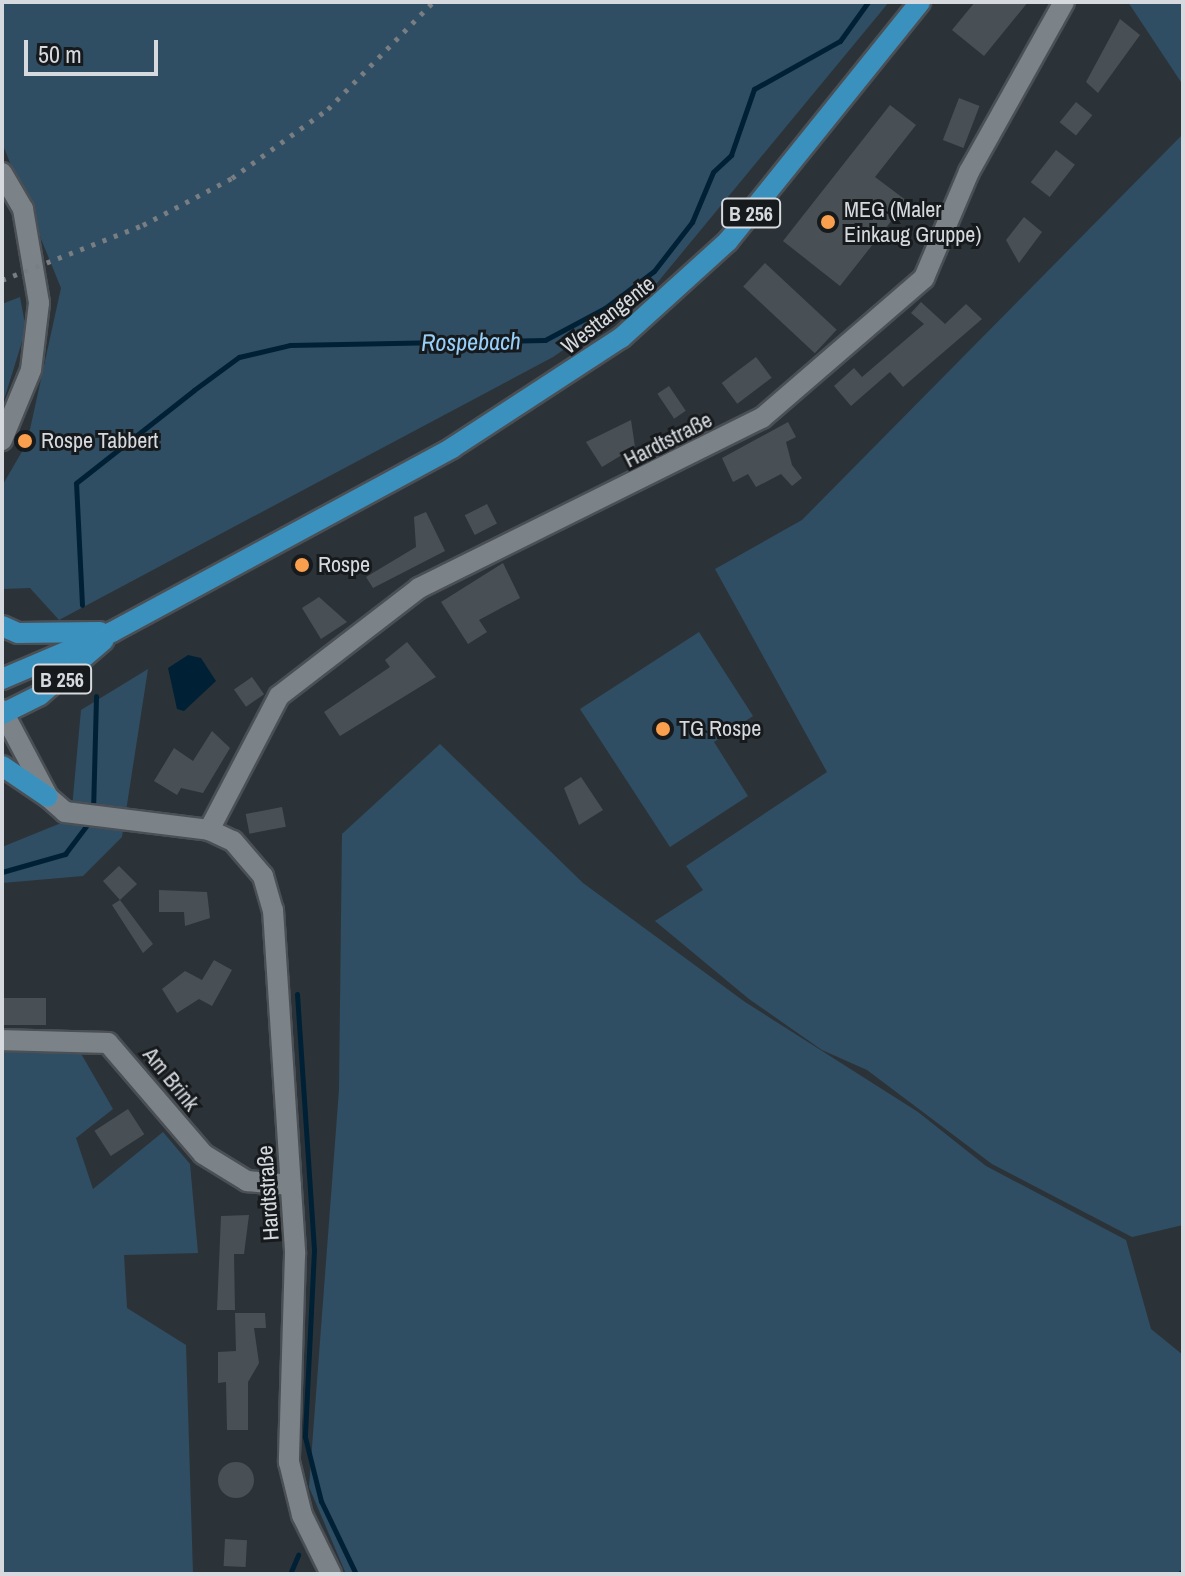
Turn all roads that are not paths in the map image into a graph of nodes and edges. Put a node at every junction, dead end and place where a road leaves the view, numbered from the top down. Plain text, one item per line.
1 (920, 2) edge
2 (1064, 2) edge
3 (2, 173) edge
4 (2, 440) edge
5 (2, 626) edge
6 (112, 632) junction
7 (2, 679) edge
8 (3, 713) edge
9 (2, 766) edge
10 (48, 797) junction
11 (209, 830) junction
12 (2, 1040) edge
13 (291, 1185) junction
14 (331, 1574) edge

1 - 6 main road, Westtangente / B 256
2 - 11 street, Hardtstraße
3 - 4 street
5 - 6 main road, B 256
6 - 7 main road, Westtangente / B 256
6 - 8 main road, Westtangente / B 256
8 - 10 street, Hardtstraße
9 - 10 main road
10 - 11 street, Hardtstraße
11 - 13 street, Hardtstraße
12 - 13 street, Am Brink
13 - 14 street, Hardtstraße

